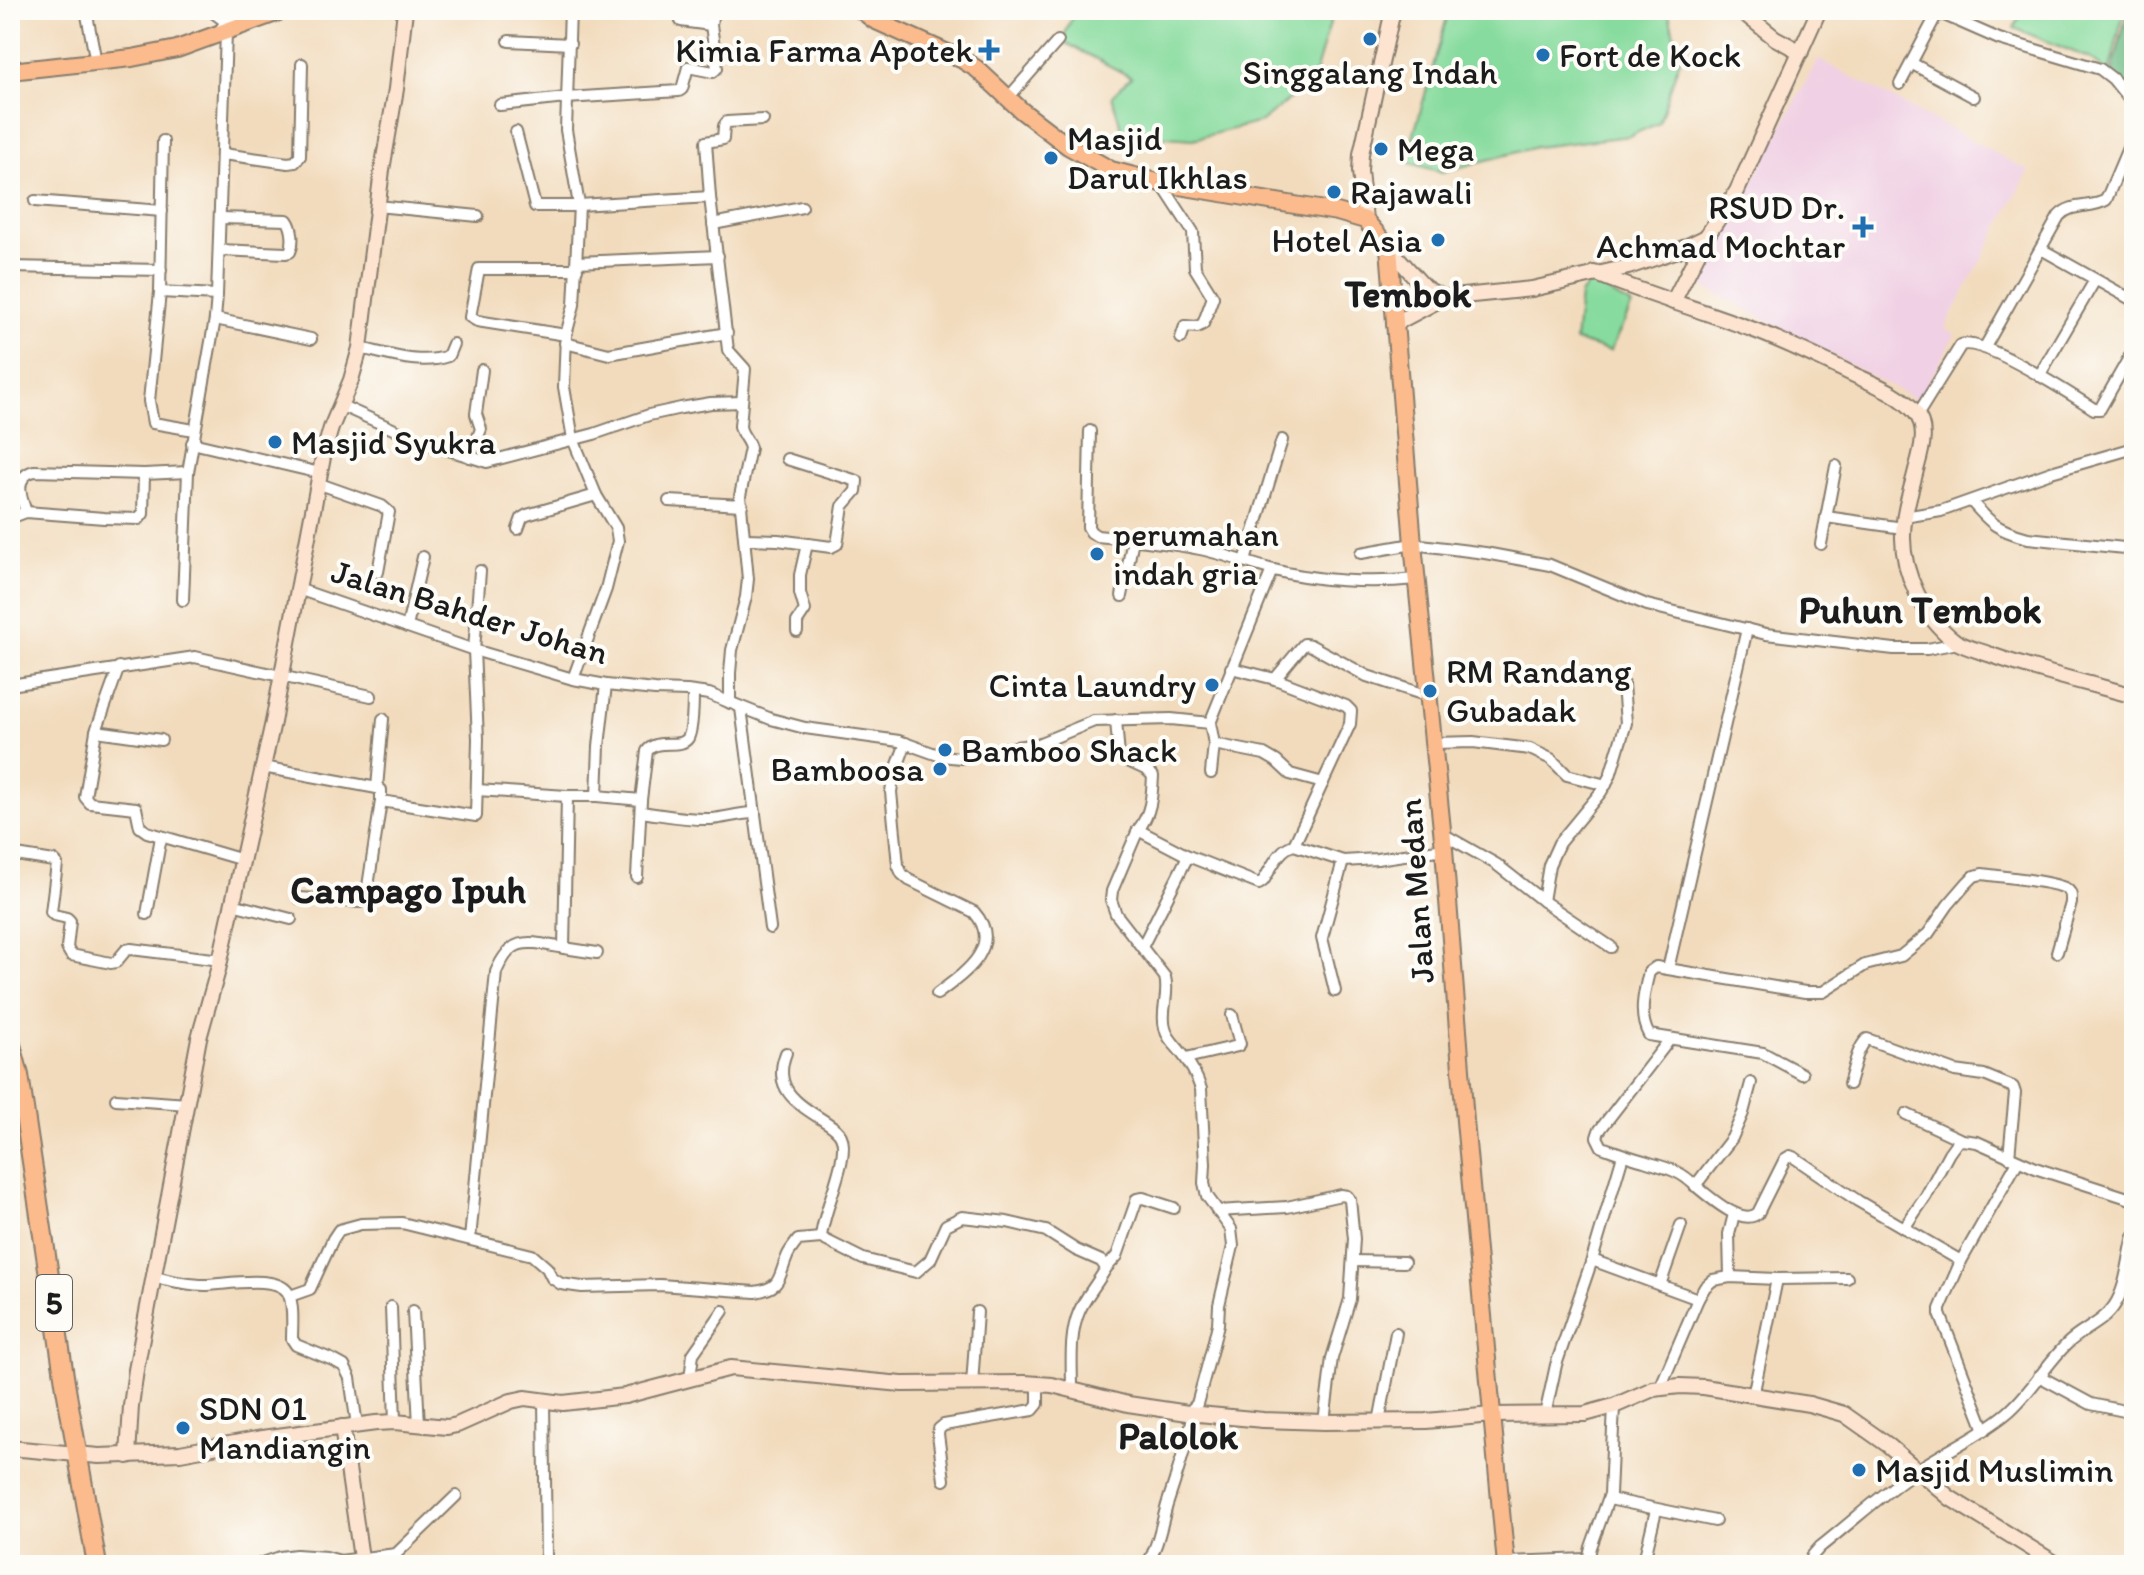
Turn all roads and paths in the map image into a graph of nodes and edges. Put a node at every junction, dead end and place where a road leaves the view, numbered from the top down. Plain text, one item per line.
1 (86, 10) edge
2 (210, 10) edge
3 (246, 10) edge
4 (284, 10) edge
5 (405, 10) edge
6 (570, 10) edge
7 (713, 10) edge
8 (861, 10) edge
9 (1393, 10) edge
10 (1740, 10) edge
11 (1819, 10) edge
12 (1936, 11) edge
13 (681, 21) dead end
14 (711, 25) junction
15 (222, 30) junction
16 (509, 41) dead end
17 (1058, 41) dead end
18 (570, 44) junction
19 (1801, 52) junction
20 (96, 62) junction
21 (1911, 63) junction
22 (302, 64) dead end
23 (10, 71) edge
24 (1900, 84) dead end
25 (1974, 97) dead end
26 (566, 98) junction
27 (1008, 98) junction
28 (500, 105) dead end
29 (2134, 105) edge
30 (763, 120) dead end
31 (516, 132) dead end
32 (2134, 134) edge
33 (163, 141) dead end
34 (223, 154) junction
35 (1161, 183) junction
36 (710, 197) junction
37 (35, 201) dead end
38 (377, 206) junction
39 (579, 206) junction
40 (802, 207) dead end
41 (162, 211) junction
42 (478, 216) dead end
43 (221, 218) junction
44 (1365, 220) junction
45 (713, 224) junction
46 (1706, 237) junction
47 (1389, 248) junction
48 (2041, 249) junction
49 (220, 250) junction
50 (718, 256) junction
51 (577, 266) junction
52 (10, 267) edge
53 (161, 270) junction
54 (1594, 273) junction
55 (2095, 280) junction
56 (160, 292) junction
57 (217, 295) junction
58 (1443, 298) junction
59 (2134, 301) edge
60 (1673, 302) junction
61 (215, 319) junction
62 (1394, 324) junction
63 (727, 333) junction
64 (1181, 338) dead end
65 (311, 339) dead end
66 (565, 339) junction
67 (453, 344) dead end
68 (1985, 347) junction
69 (360, 348) junction
70 (2132, 357) edge
71 (482, 370) dead end
72 (2039, 376) junction
73 (742, 402) junction
74 (340, 405) junction
75 (1918, 414) junction
76 (194, 430) junction
77 (1090, 431) dead end
78 (573, 439) junction
79 (1282, 440) dead end
80 (192, 443) junction
81 (2134, 448) edge
82 (470, 457) junction
83 (787, 459) dead end
84 (1836, 466) dead end
85 (188, 472) junction
86 (144, 474) junction
87 (319, 478) junction
88 (596, 495) junction
89 (669, 501) dead end
90 (1971, 501) junction
91 (742, 505) junction
92 (26, 512) junction
93 (1826, 517) junction
94 (10, 518) edge
95 (1904, 523) junction
96 (518, 529) dead end
97 (749, 539) junction
98 (1133, 539) junction
99 (807, 544) junction
100 (1413, 544) junction
101 (1821, 544) dead end
102 (2134, 549) edge
103 (1361, 553) dead end
104 (423, 557) dead end
105 (1245, 561) junction
106 (1272, 570) junction
107 (480, 571) dead end
108 (378, 572) dead end
109 (1416, 579) junction
110 (298, 589) junction
111 (1122, 596) dead end
112 (183, 600) dead end
113 (407, 627) junction
114 (1747, 629) junction
115 (797, 631) dead end
116 (1958, 643) junction
117 (474, 650) junction
118 (119, 667) junction
119 (1231, 668) junction
120 (282, 678) junction
121 (573, 679) junction
122 (1275, 679) junction
123 (1623, 684) dead end
124 (10, 685) edge
125 (606, 685) junction
126 (693, 692) junction
127 (371, 696) dead end
128 (1428, 696) junction
129 (2134, 696) edge
130 (736, 705) junction
131 (383, 719) dead end
132 (1116, 720) junction
133 (1210, 723) junction
134 (96, 731) junction
135 (161, 740) dead end
136 (906, 743) junction
137 (1434, 743) junction
138 (1214, 744) junction
139 (263, 767) junction
140 (1211, 773) dead end
141 (1323, 783) junction
142 (1606, 785) junction
143 (377, 788) junction
144 (477, 790) junction
145 (567, 796) junction
146 (597, 796) junction
147 (381, 801) junction
148 (641, 806) junction
149 (755, 813) junction
150 (1138, 830) junction
151 (161, 837) junction
152 (1444, 841) junction
153 (1294, 845) junction
154 (10, 854) edge
155 (1188, 856) junction
156 (243, 860) junction
157 (1343, 861) junction
158 (637, 877) dead end
159 (299, 898) dead end
160 (1543, 901) junction
161 (232, 904) junction
162 (147, 914) dead end
163 (291, 919) dead end
164 (770, 928) dead end
165 (1142, 947) junction
166 (1611, 947) dead end
167 (564, 948) junction
168 (2057, 952) dead end
169 (597, 953) dead end
170 (221, 960) junction
171 (1668, 969) junction
172 (1335, 991) dead end
173 (937, 994) dead end
174 (1232, 1015) dead end
175 (1670, 1039) junction
176 (10, 1041) edge
177 (786, 1053) dead end
178 (1186, 1058) junction
179 (1802, 1074) dead end
180 (1751, 1083) dead end
181 (1849, 1084) dead end
182 (116, 1099) dead end
183 (188, 1104) junction
184 (1906, 1114) dead end
185 (1962, 1140) junction
186 (1623, 1155) junction
187 (2014, 1159) junction
188 (1695, 1186) junction
189 (2134, 1200) edge
190 (1174, 1208) dead end
191 (1217, 1211) junction
192 (1734, 1214) junction
193 (1681, 1225) dead end
194 (1904, 1228) junction
195 (2134, 1236) edge
196 (821, 1238) junction
197 (470, 1239) junction
198 (1592, 1260) junction
199 (1353, 1261) junction
200 (1961, 1261) junction
201 (1404, 1262) dead end
202 (1106, 1268) junction
203 (155, 1277) junction
204 (1730, 1277) junction
205 (1847, 1278) dead end
206 (1777, 1279) junction
207 (1660, 1285) junction
208 (290, 1296) junction
209 (1698, 1299) junction
210 (391, 1307) dead end
211 (413, 1311) dead end
212 (723, 1311) dead end
213 (977, 1312) dead end
214 (1396, 1333) dead end
215 (2039, 1376) junction
216 (690, 1379) junction
217 (1038, 1384) junction
218 (972, 1385) junction
219 (1660, 1388) junction
220 (1072, 1389) junction
221 (1753, 1396) junction
222 (544, 1400) junction
223 (1614, 1406) junction
224 (1191, 1413) junction
225 (2134, 1413) edge
226 (1492, 1415) junction
227 (1545, 1415) junction
228 (395, 1422) junction
229 (1324, 1422) junction
230 (1379, 1422) junction
231 (419, 1425) junction
232 (350, 1426) junction
233 (1985, 1430) junction
234 (10, 1448) edge
235 (77, 1453) junction
236 (128, 1456) junction
237 (1918, 1469) junction
238 (944, 1480) dead end
239 (456, 1496) dead end
240 (1609, 1499) junction
241 (1656, 1510) junction
242 (1715, 1521) dead end
243 (362, 1562) edge
244 (1588, 1562) edge
245 (1506, 1563) edge
246 (97, 1565) edge
247 (257, 1565) edge
248 (533, 1565) edge
249 (1147, 1565) edge
250 (1643, 1565) edge
251 (1809, 1565) edge
252 (2058, 1565) edge

1 - 20 street
2 - 15 street
3 - 15 street
4 - 15 main road
5 - 38 street
6 - 18 street
7 - 14 street
8 - 27 main road
9 - 44 street
10 - 19 street
11 - 19 street
12 - 21 street
12 - 29 street
13 - 14 street
14 - 26 street
15 - 20 main road
15 - 34 street
16 - 18 street
17 - 27 street
18 - 26 street
19 - 46 street
20 - 23 main road
21 - 24 street
21 - 25 street
22 - 34 street
26 - 28 street
26 - 39 street
27 - 35 main road
30 - 36 street
31 - 39 street
32 - 48 street
33 - 41 street
34 - 43 street
35 - 44 main road
35 - 64 street
36 - 39 street
36 - 45 street
37 - 41 street
38 - 42 street
38 - 69 street
39 - 51 street
40 - 45 street
41 - 53 street
43 - 49 street
43 - 49 street
44 - 47 main road
45 - 50 street
46 - 54 street
46 - 60 street
47 - 58 street
47 - 62 main road, Jalan Medan
48 - 55 street
48 - 68 street
49 - 57 street
50 - 51 street
50 - 63 street
51 - 66 street
51 - 66 street
52 - 53 street
53 - 56 street
54 - 58 street
54 - 60 street
55 - 59 street
55 - 72 street
56 - 57 street
56 - 76 street
57 - 61 street
58 - 62 street
60 - 75 street
61 - 65 street
61 - 76 street
62 - 100 main road, Jalan Medan
63 - 66 street
63 - 73 street
66 - 78 street
67 - 69 street
68 - 72 street
68 - 75 street
69 - 74 street
70 - 72 street
71 - 82 street
73 - 78 street
73 - 91 street
74 - 82 street
74 - 87 street
75 - 95 street
76 - 80 street
77 - 98 street
78 - 82 street
78 - 88 street
79 - 105 street
80 - 85 street
80 - 87 street
81 - 90 street
83 - 99 street
84 - 93 street
85 - 86 street
85 - 112 street
86 - 92 street
86 - 92 street
87 - 108 street
87 - 110 street
88 - 96 street
88 - 121 street
89 - 91 street
90 - 95 street
90 - 102 street
91 - 97 street
92 - 94 street
93 - 95 street
93 - 101 street
95 - 116 street
97 - 99 street
97 - 130 street
98 - 105 street
98 - 111 street
99 - 115 street
100 - 103 street
100 - 109 main road, Jalan Medan
100 - 114 street
104 - 113 street
105 - 106 street
106 - 109 street
106 - 119 street
107 - 117 street
109 - 128 main road, Jalan Medan
110 - 113 street, Jalan Bahder Johan
110 - 120 street
113 - 117 street, Jalan Bahder Johan
114 - 116 street
114 - 171 street
116 - 129 street
117 - 121 street, Jalan Bahder Johan
117 - 144 street
118 - 120 street
118 - 124 street
118 - 134 street
119 - 122 street
119 - 133 street
120 - 127 street
120 - 139 street
121 - 125 street, Jalan Bahder Johan
122 - 128 street
122 - 141 street
123 - 142 street
125 - 126 street, Jalan Bahder Johan
125 - 146 street
126 - 130 street, Jalan Bahder Johan
126 - 148 street
128 - 137 main road, Jalan Medan
130 - 136 street, Jalan Bahder Johan
130 - 149 street
131 - 143 street
132 - 133 street, Jalan Bahder Johan
132 - 136 street, Jalan Bahder Johan
132 - 150 street
133 - 138 street
134 - 135 street
134 - 151 street
136 - 173 street
137 - 142 street
137 - 152 main road, Jalan Medan
138 - 140 street
138 - 141 street
139 - 143 street
139 - 156 street
141 - 153 street
142 - 160 street
143 - 147 street
144 - 145 street
144 - 147 street
145 - 146 street
145 - 167 street
146 - 148 street
147 - 159 street
148 - 149 street
148 - 158 street
149 - 164 street
150 - 155 street
150 - 165 street
151 - 156 street
151 - 162 street
152 - 157 street
152 - 160 street
152 - 226 main road, Jalan Medan
153 - 155 street
153 - 157 street
154 - 170 street
155 - 165 street
156 - 161 street
157 - 172 street
160 - 166 street
161 - 163 street
161 - 170 street
165 - 178 street
167 - 169 street
167 - 197 street
168 - 171 street
170 - 183 street
171 - 175 street
174 - 178 street
175 - 179 street
175 - 186 street
176 - 235 highway, 5
177 - 196 street
178 - 191 street
180 - 188 street
181 - 187 street
182 - 183 street
183 - 203 street
184 - 185 street
185 - 187 street
185 - 194 street
186 - 188 street
186 - 198 street
187 - 189 street
187 - 200 street
188 - 192 street
190 - 202 street
191 - 199 street
191 - 224 street
192 - 194 street
192 - 204 street
193 - 207 street
194 - 200 street
195 - 215 street
196 - 197 street
196 - 202 street
197 - 208 street
198 - 207 street
198 - 227 street
199 - 201 street
199 - 229 street
200 - 233 street
202 - 220 street
203 - 208 street
203 - 236 street
204 - 206 street
204 - 209 street
205 - 206 street
206 - 221 street
207 - 209 street
208 - 232 street
209 - 219 street
210 - 228 street
211 - 231 street
212 - 216 street
213 - 218 street
214 - 230 street
215 - 225 street
215 - 233 street
216 - 218 street
216 - 222 street
217 - 218 street
217 - 220 street
217 - 238 street
219 - 221 street
219 - 223 street
220 - 224 street
221 - 237 street
222 - 231 street
222 - 248 street
223 - 227 street
223 - 240 street
224 - 229 street
224 - 249 street
226 - 227 street
226 - 230 street
226 - 245 main road, Jalan Medan
228 - 231 street
228 - 232 street
229 - 230 street
232 - 236 street
232 - 243 street
233 - 237 street
234 - 235 street
235 - 236 street
235 - 246 highway, 5
237 - 251 street
237 - 252 street
239 - 243 street
240 - 241 street
240 - 244 street
241 - 242 street
241 - 250 street
243 - 247 street
244 - 245 street

